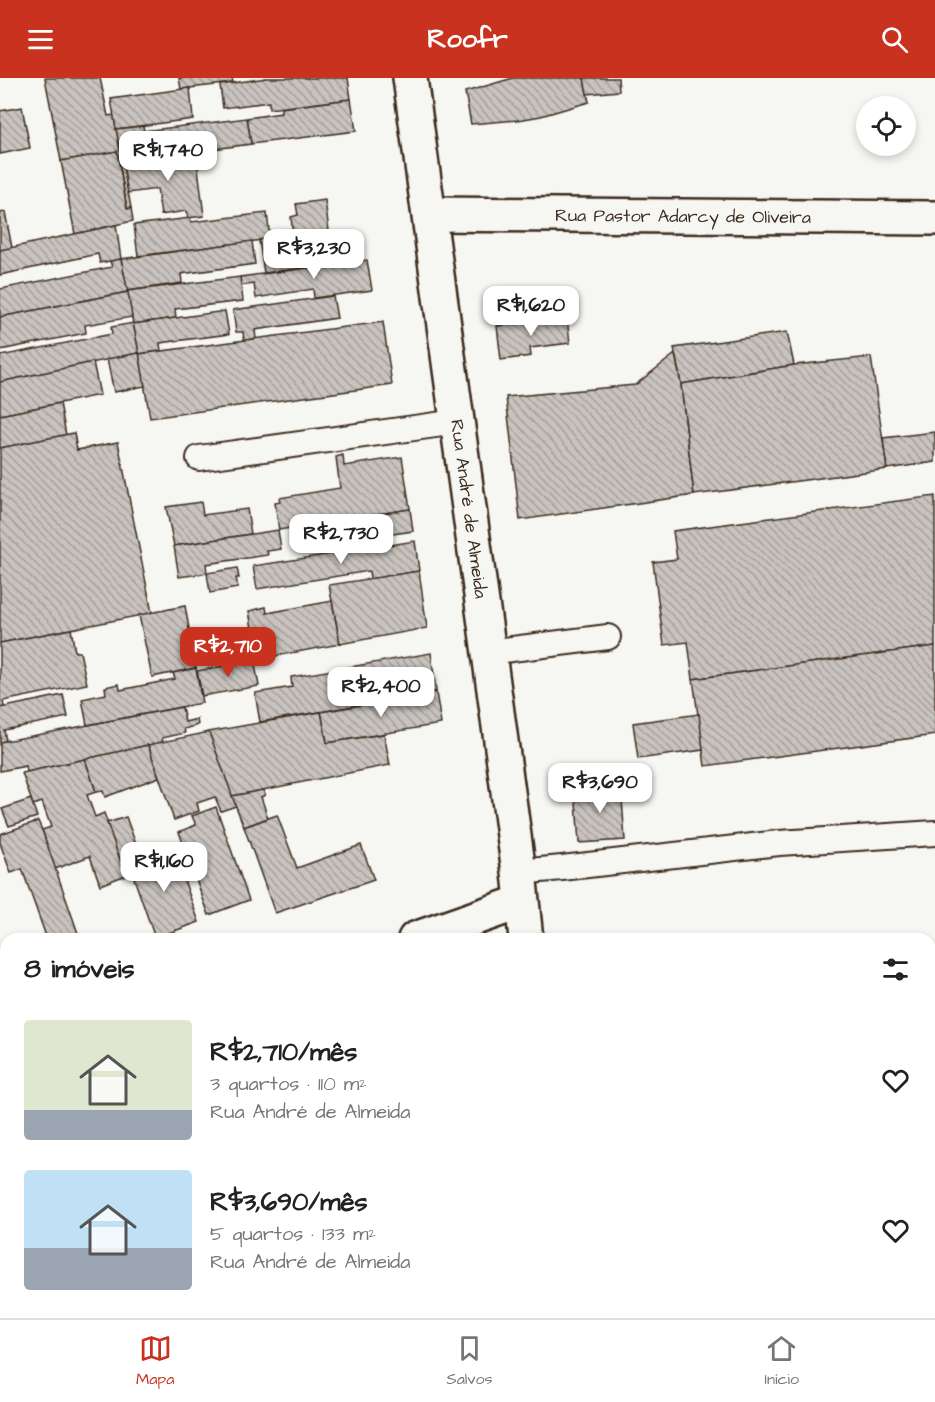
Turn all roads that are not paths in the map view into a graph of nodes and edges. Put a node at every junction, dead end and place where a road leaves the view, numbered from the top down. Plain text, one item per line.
1 (410, 78) edge
2 (429, 214) junction
3 (935, 218) edge
4 (457, 422) junction
5 (199, 458) dead end
6 (608, 637) dead end
7 (488, 652) junction
8 (935, 833) edge
9 (520, 887) junction
10 (428, 933) edge
11 (525, 933) edge

1 - 2 main road, Rua André de Almeida
2 - 3 main road, Rua Pastor Adarcy de Oliveira
2 - 4 main road, Rua André de Almeida
4 - 5 lane
4 - 7 main road, Rua André de Almeida
6 - 7 lane
7 - 9 main road, Rua André de Almeida
8 - 9 lane
9 - 10 main road
9 - 11 main road, Rua André de Almeida

